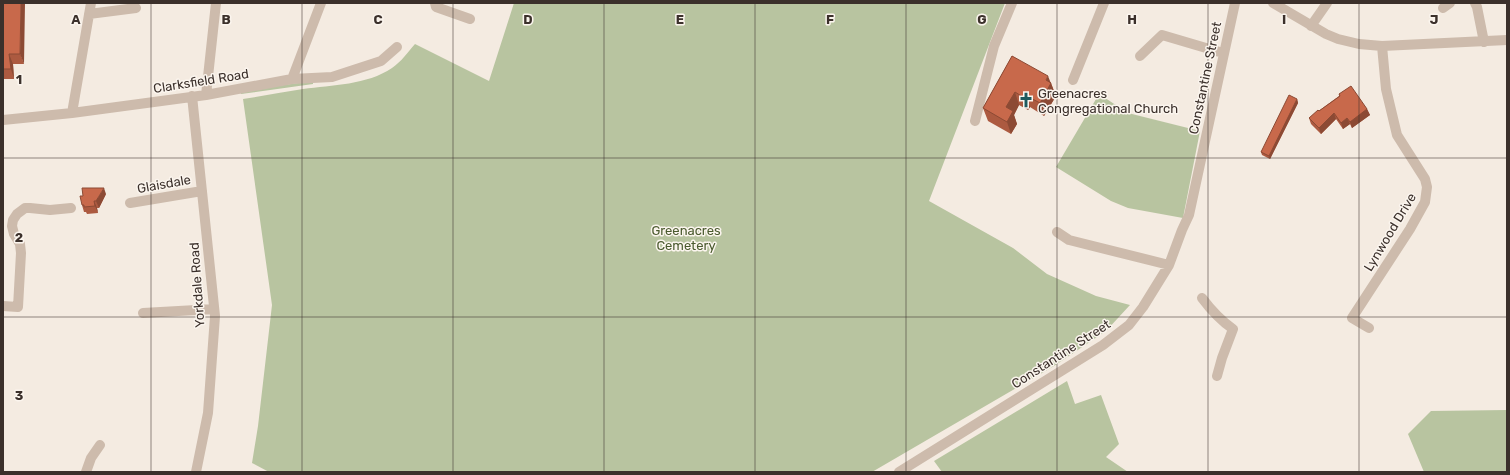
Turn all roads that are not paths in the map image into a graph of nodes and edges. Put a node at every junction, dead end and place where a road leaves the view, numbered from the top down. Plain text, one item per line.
1 (91, 3) edge
2 (216, 3) edge
3 (321, 3) edge
4 (435, 3) edge
5 (1012, 3) edge
6 (1104, 3) edge
7 (1235, 3) edge
8 (1273, 3) edge
9 (1327, 3) edge
10 (1475, 3) edge
11 (136, 8) dead end
12 (89, 14) junction
13 (470, 19) dead end
14 (1311, 26) junction
15 (1507, 40) edge
16 (1484, 42) junction
17 (1382, 46) junction
18 (397, 47) dead end
19 (1223, 52) junction
20 (1140, 56) dead end
21 (292, 79) junction
22 (1073, 80) dead end
23 (206, 94) junction
24 (192, 96) junction
25 (72, 113) junction
26 (3, 120) edge
27 (975, 121) dead end
28 (202, 191) junction
29 (130, 203) dead end
30 (71, 208) dead end
31 (1057, 232) dead end
32 (1169, 265) junction
33 (1202, 298) dead end
34 (3, 306) edge
35 (214, 309) junction
36 (143, 313) dead end
37 (1369, 328) dead end
38 (1218, 376) dead end
39 (100, 445) dead end
40 (86, 472) edge
41 (196, 472) edge
42 (899, 472) edge

1 - 12 street
2 - 23 street
3 - 21 street
4 - 13 street
5 - 27 street
6 - 22 street
7 - 19 street, Constantine Street
8 - 14 street
9 - 14 street
10 - 16 street
11 - 12 street
12 - 25 street
14 - 17 street
15 - 16 street
16 - 17 street
17 - 37 street, Lynwood Drive
18 - 21 street, Clarksfield Road
19 - 20 street
19 - 32 street, Constantine Street
21 - 23 street, Clarksfield Road
23 - 24 street, Clarksfield Road
24 - 25 street, Clarksfield Road
24 - 28 street, Yorkdale Road
25 - 26 street, Clarksfield Road
28 - 29 street, Glaisdale
28 - 35 street, Yorkdale Road
30 - 34 street
31 - 32 street
32 - 42 street, Constantine Street
33 - 38 street
35 - 36 street
35 - 41 street, Yorkdale Road
39 - 40 street

